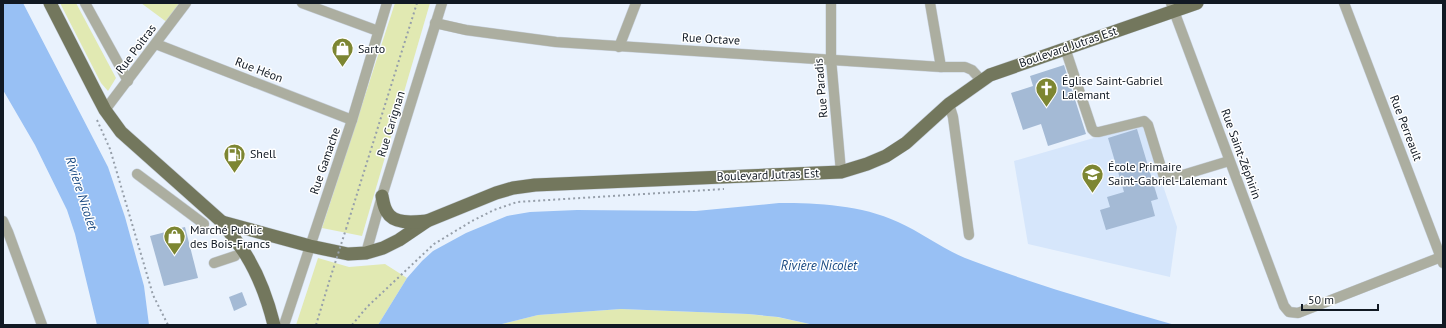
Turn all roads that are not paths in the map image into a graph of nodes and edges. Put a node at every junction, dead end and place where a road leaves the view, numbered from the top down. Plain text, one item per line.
1 (50, 3) edge
2 (85, 3) edge
3 (186, 3) edge
4 (302, 3) edge
5 (387, 3) edge
6 (442, 3) edge
7 (636, 3) edge
8 (831, 3) edge
9 (930, 3) edge
10 (1197, 3) edge
11 (1344, 3) edge
12 (1173, 7) edge
13 (436, 24) junction
14 (378, 31) junction
15 (156, 44) junction
16 (619, 47) junction
17 (1065, 48) junction
18 (831, 59) junction
19 (941, 67) junction
20 (982, 80) junction
21 (128, 81) junction
22 (949, 104) junction
23 (100, 112) junction
24 (352, 120) junction
25 (1230, 161) junction
26 (841, 172) junction
27 (137, 174) dead end
28 (382, 196) junction
29 (217, 218) junction
30 (3, 221) edge
31 (427, 221) junction
32 (969, 235) dead end
33 (310, 246) junction
34 (366, 253) junction
35 (235, 256) dead end
36 (1442, 260) edge
37 (214, 263) dead end
38 (42, 325) edge
39 (274, 325) edge
40 (284, 325) edge

1 - 23 main road
2 - 21 street
3 - 15 street, Rue Poitras
4 - 14 street
5 - 14 street, Rue Gamache
6 - 13 street, Rue Carignan
7 - 16 street
8 - 18 street, Rue Paradis
9 - 19 street
10 - 12 main road, Boulevard Jutras Est
11 - 36 street, Rue Perreault
12 - 17 main road, Boulevard Jutras Est
12 - 25 street, Rue Saint-Zéphirin
13 - 16 street, Rue Octave
13 - 28 street, Rue Carignan
14 - 24 street, Rue Gamache
15 - 21 street, Rue Poitras
15 - 24 street, Rue Héon
16 - 18 street, Rue Octave
17 - 20 main road, Boulevard Jutras Est
17 - 25 street
18 - 19 street, Rue Octave
18 - 26 street, Rue Paradis
19 - 20 street, Rue Octave
20 - 22 main road, Boulevard Jutras Est
21 - 23 street, Rue Poitras
22 - 26 main road, Boulevard Jutras Est
22 - 32 street
23 - 29 main road
24 - 33 street, Rue Gamache
25 - 36 street, Rue Saint-Zéphirin
26 - 31 main road, Boulevard Jutras Est
27 - 29 street
28 - 31 main road
28 - 34 street, Rue Carignan
29 - 33 main road, Boulevard Jutras Est
29 - 39 main road
30 - 38 street
31 - 34 main road, Boulevard Jutras Est
33 - 34 main road, Boulevard Jutras Est
33 - 40 street, Rue Gamache
35 - 37 street

